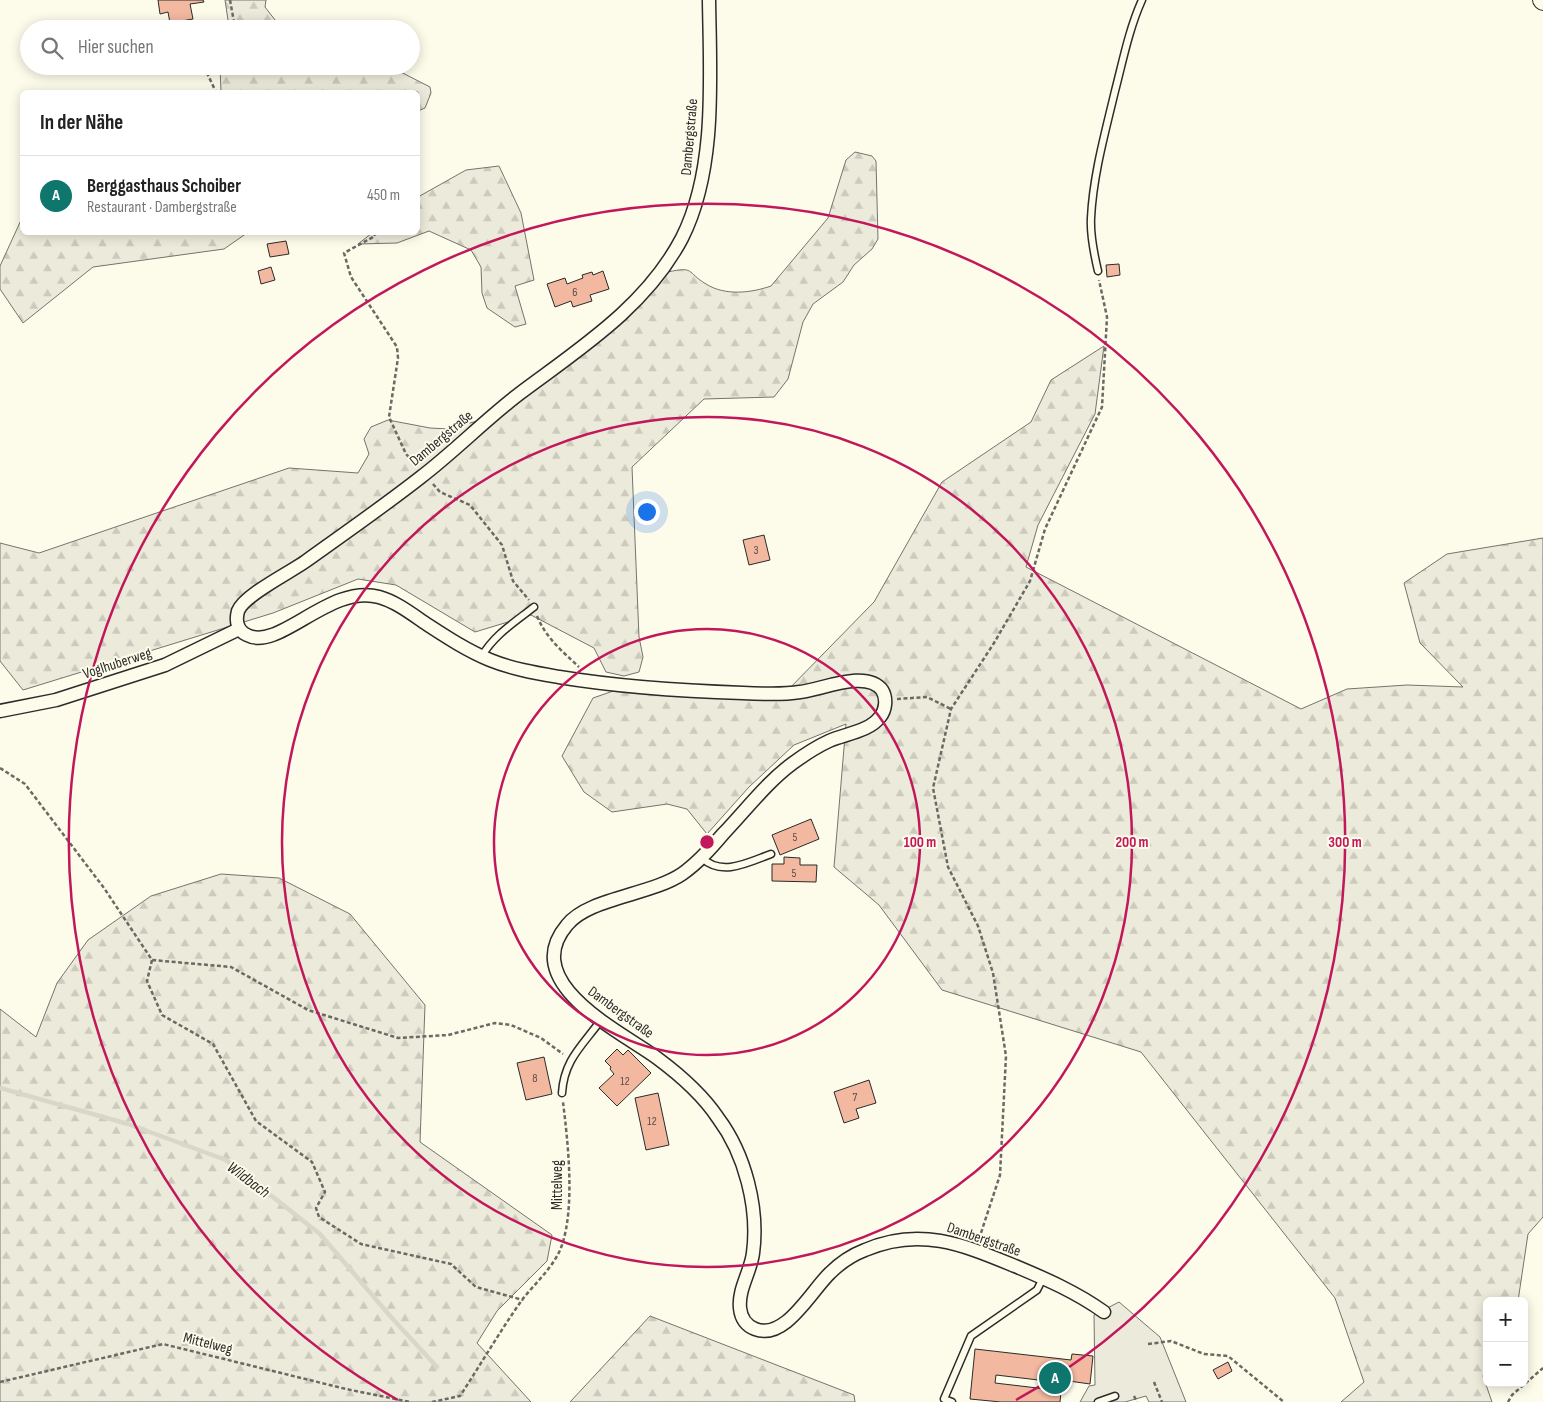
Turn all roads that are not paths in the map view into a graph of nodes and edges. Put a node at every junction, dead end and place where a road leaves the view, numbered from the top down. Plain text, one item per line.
1 (709, 0) edge
2 (1142, 0) edge
3 (1098, 271) road end
4 (534, 607) road end
5 (238, 629) junction
6 (482, 656) junction
7 (0, 711) edge
8 (771, 854) dead end
9 (702, 858) junction
10 (600, 1020) junction
11 (562, 1093) road end
12 (1043, 1278) junction
13 (1104, 1312) dead end
14 (1115, 1396) dead end
15 (952, 1402) edge
16 (1098, 1402) edge

1 - 5 street, Dambergstraße
2 - 3 lane
4 - 6 lane
5 - 6 street
5 - 7 street, Voglhuberweg
6 - 9 street, Dambergstraße
8 - 9 lane
9 - 10 street, Dambergstraße
10 - 11 lane
10 - 12 street, Dambergstraße
12 - 13 street, Dambergstraße
12 - 15 lane
14 - 16 lane

